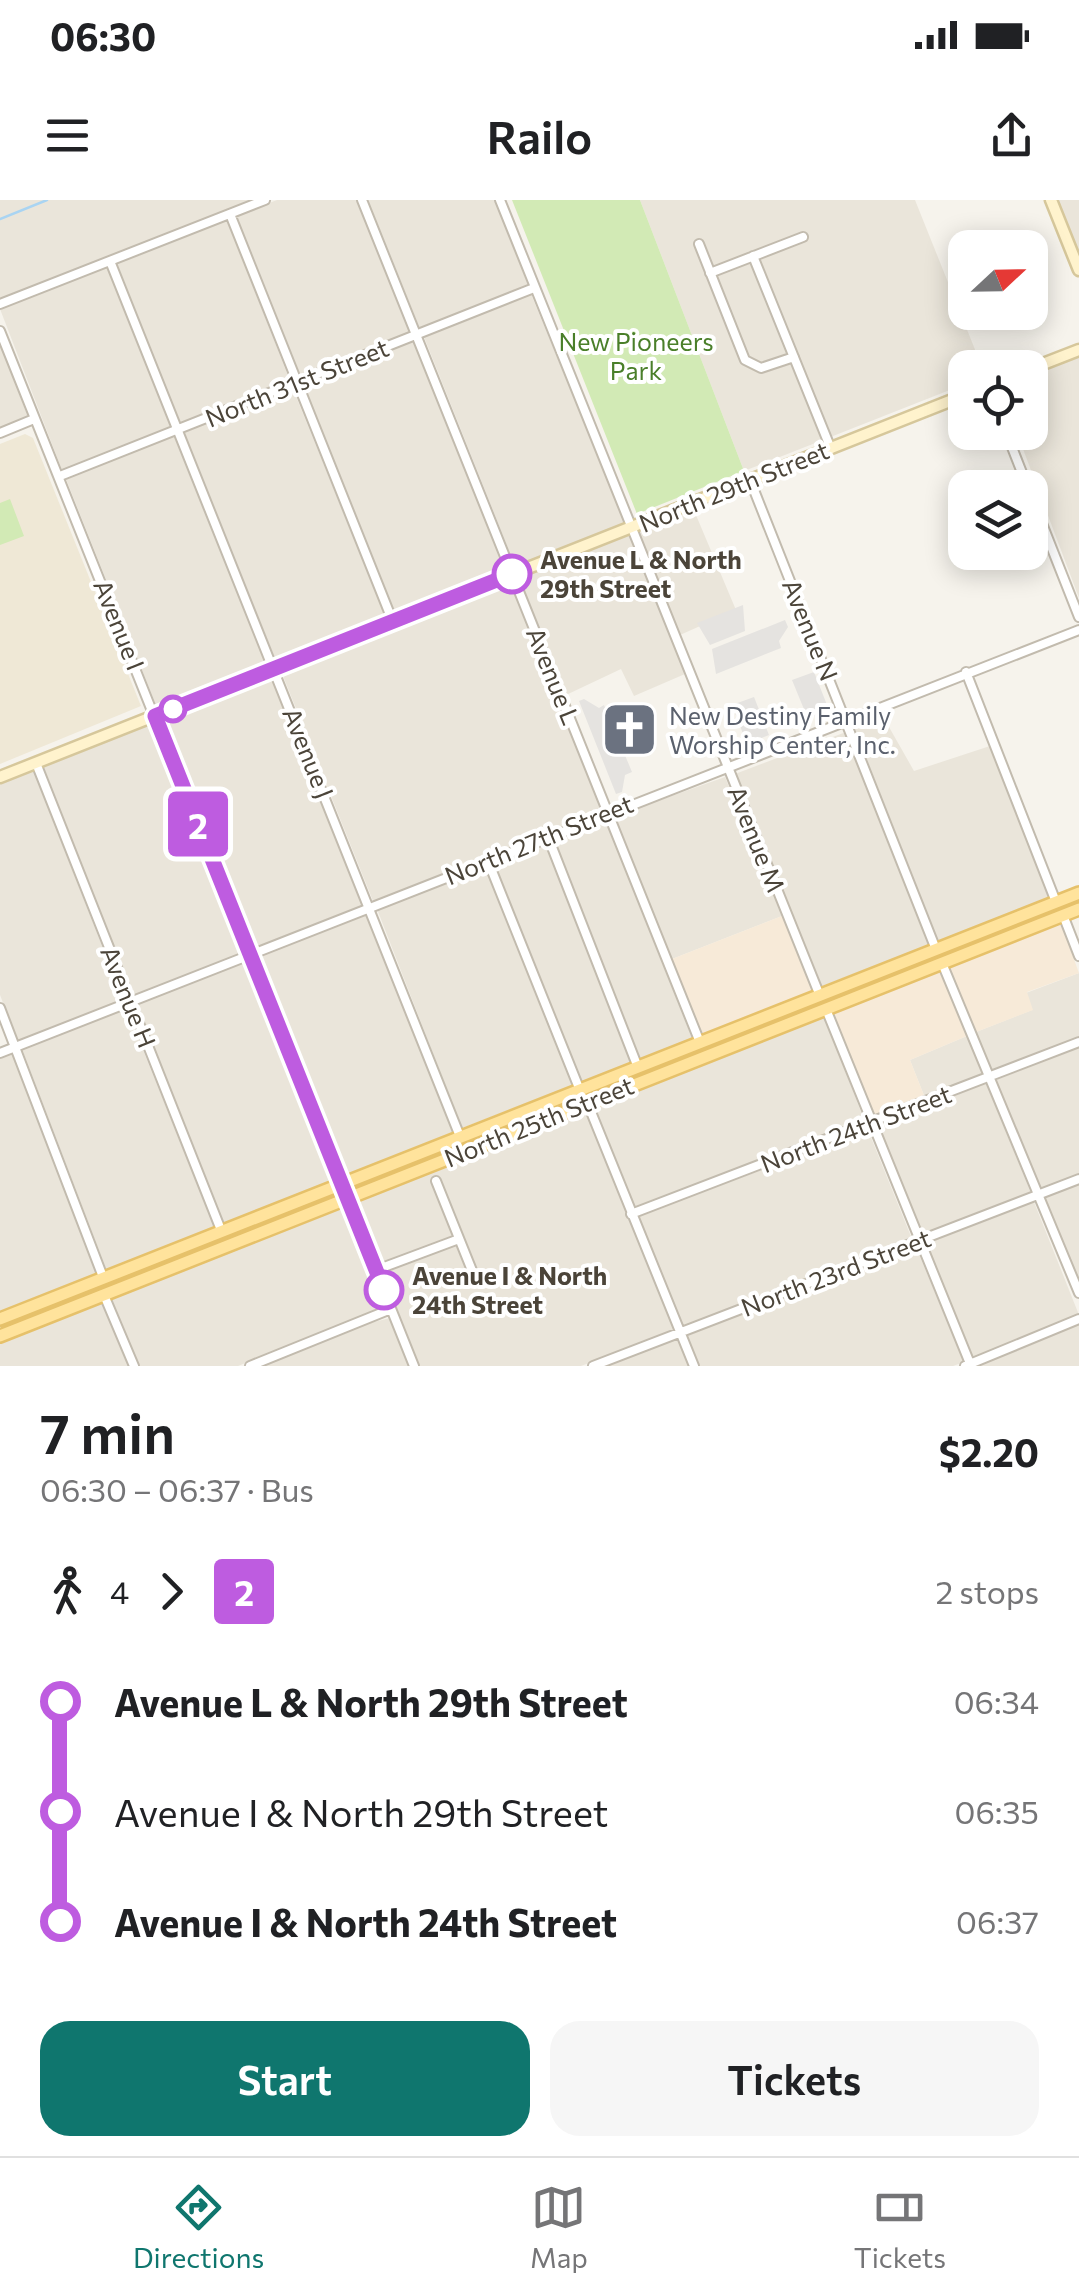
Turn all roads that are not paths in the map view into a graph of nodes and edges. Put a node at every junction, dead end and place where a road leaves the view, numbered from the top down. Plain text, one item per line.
1 (265, 200) edge
2 (362, 200) edge
3 (500, 200) edge
4 (1051, 200) edge
5 (230, 214) junction
6 (803, 237) dead end
7 (699, 244) dead end
8 (753, 256) junction
9 (110, 261) junction
10 (1079, 270) edge
11 (710, 273) junction
12 (534, 288) junction
13 (0, 304) edge
14 (0, 331) edge
15 (417, 335) junction
16 (1079, 350) edge
17 (794, 357) junction
18 (1048, 363) edge
19 (296, 383) junction
20 (948, 402) edge
21 (34, 419) junction
22 (177, 430) junction
23 (0, 433) edge
24 (830, 448) junction
25 (60, 476) junction
26 (750, 480) junction
27 (632, 527) junction
28 (1048, 538) edge
29 (512, 574) junction
30 (1079, 617) edge
31 (393, 622) junction
32 (1079, 630) edge
33 (274, 670) junction
34 (966, 672) junction
35 (155, 716) junction
36 (846, 718) junction
37 (36, 763) junction
38 (726, 766) junction
39 (0, 777) edge
40 (608, 813) junction
41 (548, 837) junction
42 (488, 860) junction
43 (1079, 893) edge
44 (1079, 901) edge
45 (1056, 902) junction
46 (370, 907) junction
47 (1079, 909) edge
48 (1063, 915) junction
49 (935, 948) junction
50 (250, 954) junction
51 (1079, 956) edge
52 (942, 963) junction
53 (819, 993) junction
54 (129, 1002) junction
55 (0, 1008) edge
56 (826, 1008) junction
57 (698, 1040) junction
58 (1079, 1042) edge
59 (15, 1046) junction
60 (680, 1048) junction
61 (0, 1052) edge
62 (637, 1066) junction
63 (990, 1078) junction
64 (579, 1088) junction
65 (587, 1102) junction
66 (871, 1124) junction
67 (459, 1134) junction
68 (1079, 1180) edge
69 (436, 1181) dead end
70 (340, 1182) junction
71 (1037, 1196) junction
72 (347, 1198) junction
73 (632, 1214) junction
74 (221, 1230) junction
75 (459, 1239) junction
76 (196, 1240) junction
77 (918, 1242) junction
78 (376, 1270) junction
79 (472, 1274) dead end
80 (104, 1276) junction
81 (1079, 1293) edge
82 (104, 1295) junction
83 (391, 1309) junction
84 (0, 1319) edge
85 (1079, 1320) edge
86 (681, 1332) junction
87 (0, 1336) edge
88 (969, 1365) edge
89 (134, 1366) edge
90 (250, 1366) edge
91 (414, 1366) edge
92 (593, 1366) edge
93 (694, 1366) edge

1 - 5 street
2 - 15 street, Avenue L
3 - 12 street, Avenue M
4 - 10 street
5 - 9 street
5 - 19 street
6 - 8 street
7 - 11 street
8 - 11 street
8 - 17 street
9 - 13 street
9 - 22 street, Avenue J
11 - 17 street
12 - 15 street, North 31st Street
12 - 27 street, Avenue M
14 - 21 street, Avenue I
15 - 19 street, North 31st Street
15 - 29 street, Avenue L
16 - 18 street
17 - 24 street
19 - 22 street, North 31st Street
19 - 31 street
20 - 24 street, North 29th Street
21 - 23 street
21 - 25 street, Avenue I
22 - 25 street, North 31st Street
22 - 33 street, Avenue J
24 - 26 street, North 29th Street
25 - 35 street, Avenue I
26 - 27 street, North 29th Street
26 - 36 street, Avenue N
27 - 29 street, North 29th Street
27 - 38 street, Avenue M
28 - 30 street
29 - 31 street, North 29th Street
29 - 40 street, Avenue L
31 - 33 street, North 29th Street
32 - 34 street, North 27th Street
33 - 35 street, North 29th Street
33 - 46 street, Avenue J
34 - 36 street, North 27th Street
34 - 45 street
35 - 37 street, North 29th Street
35 - 50 street, Avenue I
36 - 38 street, North 27th Street
36 - 49 street, Avenue N
37 - 39 street, North 29th Street
37 - 54 street, Avenue H
38 - 40 street, North 27th Street
38 - 53 street, Avenue M
40 - 41 street, North 27th Street
40 - 57 street, Avenue L
41 - 42 street, North 27th Street
41 - 62 street
42 - 46 street, North 27th Street
42 - 64 street
43 - 45 main road, North 25th Street
44 - 48 main road
45 - 49 main road, North 25th Street
46 - 50 street, North 27th Street
46 - 67 street, Avenue J
47 - 48 main road, North 25th Street
48 - 51 street
48 - 52 main road, North 25th Street
49 - 53 main road, North 25th Street
50 - 54 street, North 27th Street
50 - 70 street, Avenue I
52 - 56 main road, North 25th Street
52 - 63 street
53 - 56 street, Avenue M
53 - 57 main road, North 25th Street
54 - 59 street, North 27th Street
54 - 74 street, Avenue H
55 - 59 street
56 - 65 main road, North 25th Street
56 - 66 street, Avenue M
57 - 60 main road, North 25th Street
58 - 63 street, North 24th Street
59 - 61 street, North 27th Street
59 - 80 street
60 - 62 main road, North 25th Street
60 - 65 main road
62 - 64 main road, North 25th Street
63 - 66 street, North 24th Street
63 - 71 street
64 - 67 main road, North 25th Street
65 - 72 main road, North 25th Street
65 - 73 street
66 - 73 street, North 24th Street
66 - 77 street, Avenue M
67 - 70 main road, North 25th Street
68 - 71 street, North 23rd Street
69 - 75 street
70 - 72 street, Avenue I
70 - 74 main road, North 25th Street
71 - 77 street, North 23rd Street
71 - 81 street
72 - 78 street, Avenue I
72 - 82 main road, North 25th Street
73 - 86 street
74 - 76 main road, North 25th Street
75 - 78 street
75 - 79 street
76 - 80 main road, North 25th Street
76 - 82 main road
77 - 86 street, North 23rd Street
77 - 88 street, Avenue M
78 - 83 street, Avenue I
80 - 84 main road, North 25th Street
82 - 87 main road, North 25th Street
82 - 89 street
83 - 90 street
83 - 91 street, Avenue I
85 - 88 street
86 - 92 street, North 23rd Street
86 - 93 street

